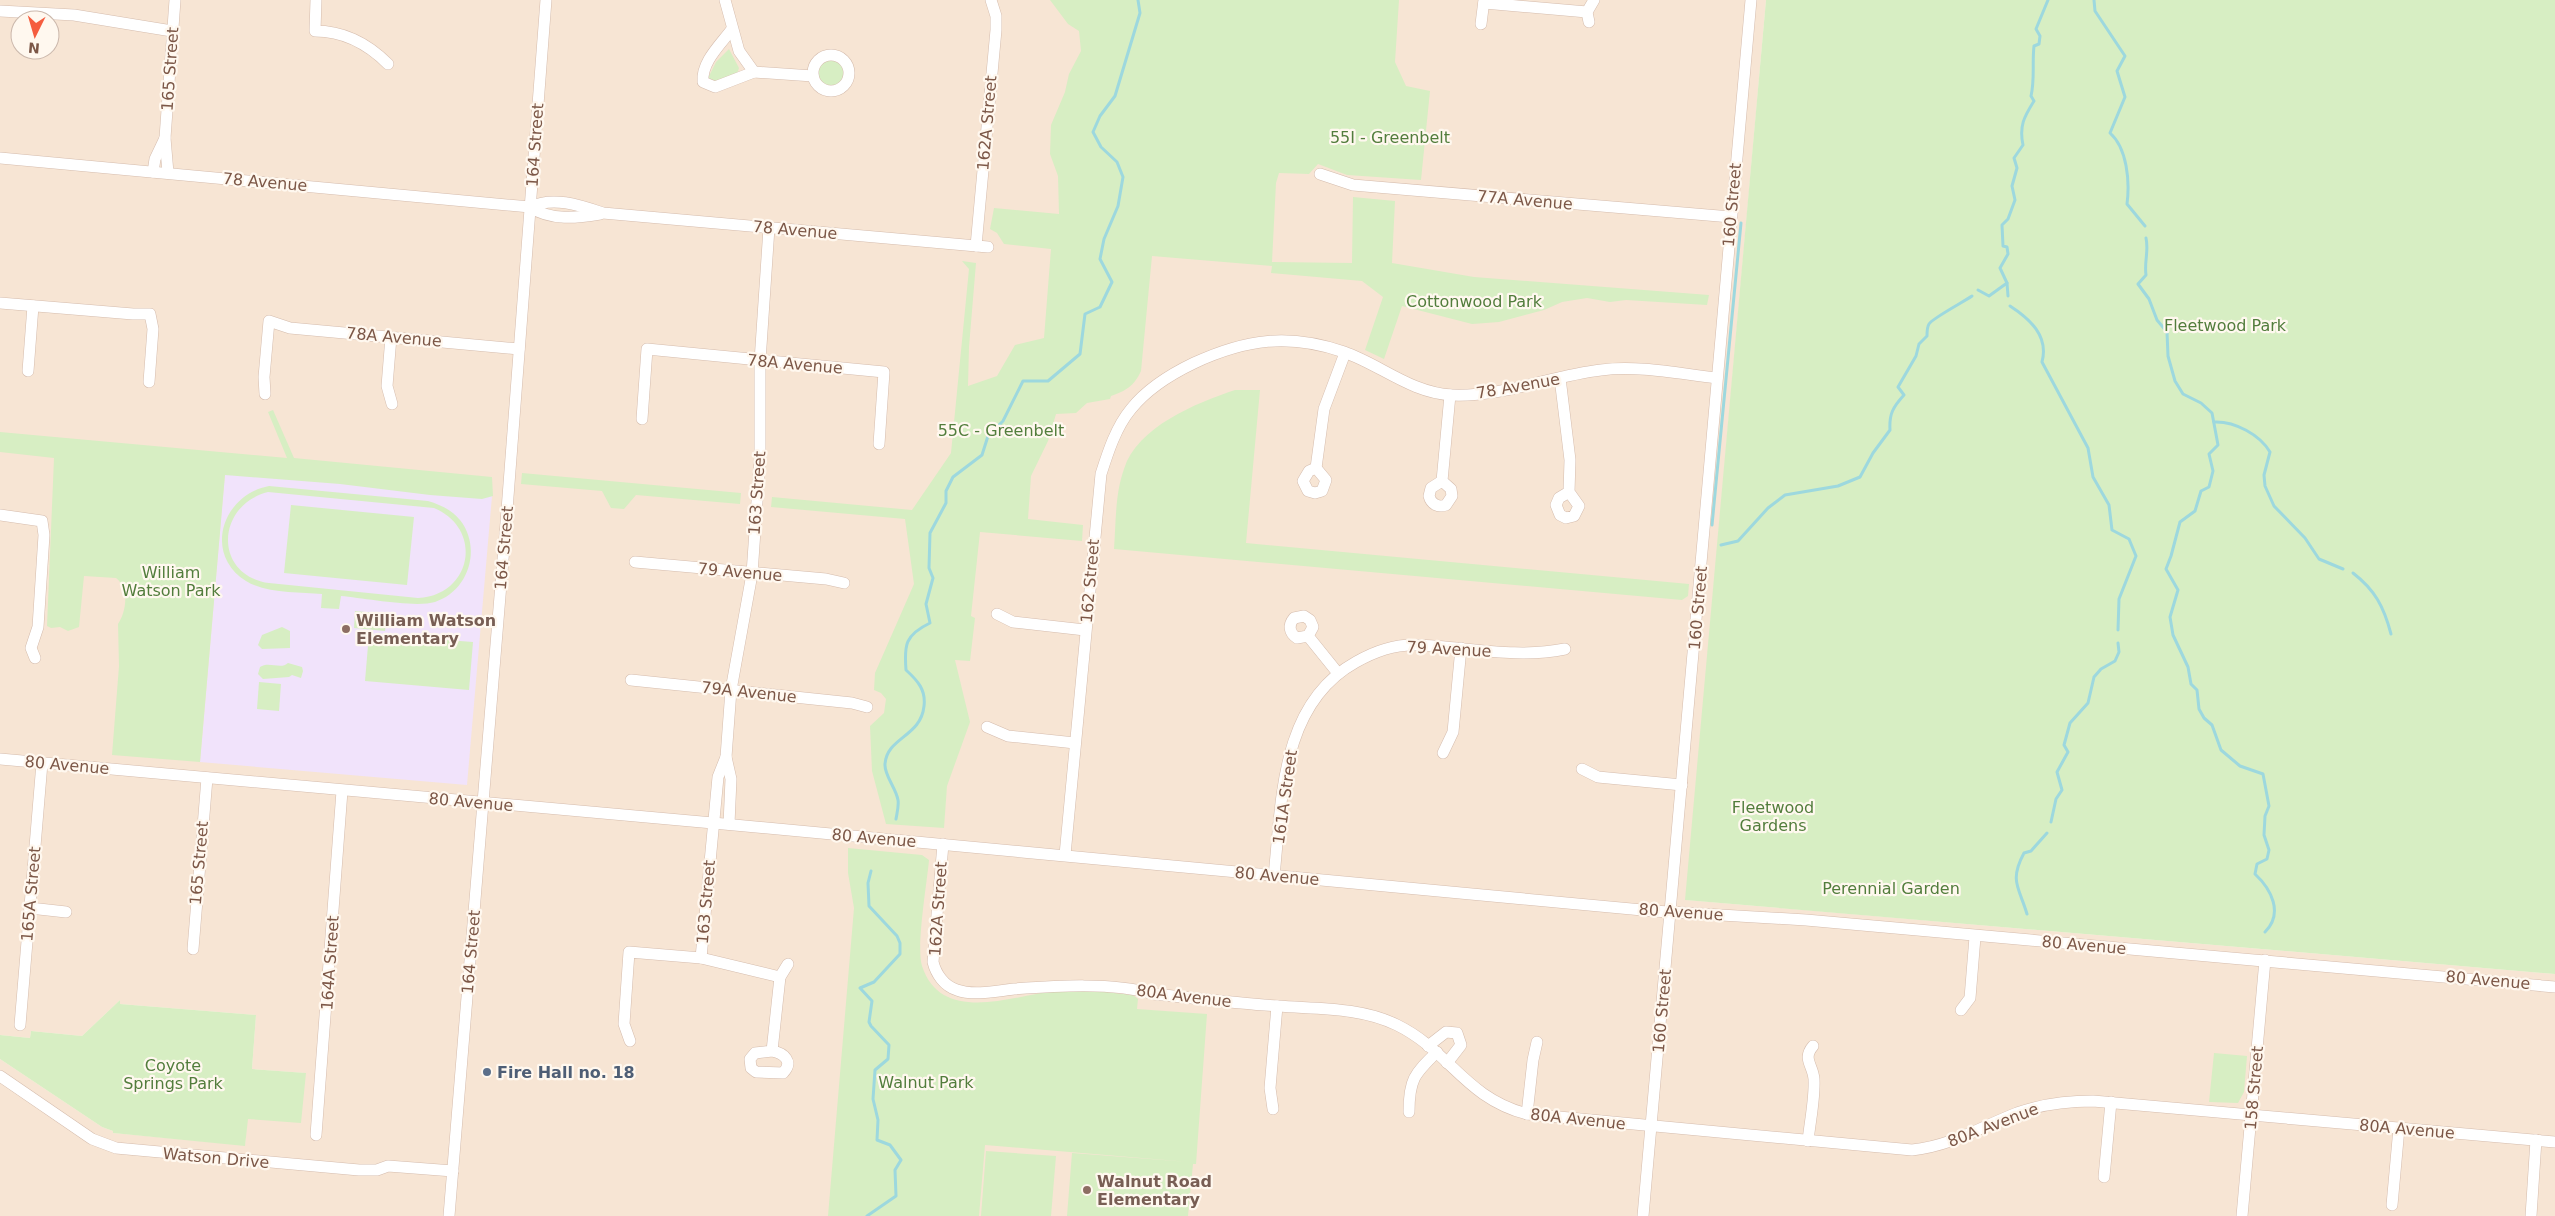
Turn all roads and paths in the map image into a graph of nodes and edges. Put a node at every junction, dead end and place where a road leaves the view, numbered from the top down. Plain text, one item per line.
1 (175, 0) edge
2 (316, 0) edge
3 (546, 0) edge
4 (725, 0) edge
5 (991, 0) edge
6 (1594, 0) edge
7 (1751, 0) edge
8 (1484, 1) edge
9 (0, 11) edge
10 (1481, 24) dead end
11 (732, 29) junction
12 (172, 31) junction
13 (388, 64) dead end
14 (754, 72) junction
15 (813, 76) dead end
16 (165, 138) junction
17 (0, 158) edge
18 (153, 172) junction
19 (168, 173) junction
20 (1320, 174) dead end
21 (530, 207) junction
22 (1731, 217) junction
23 (769, 228) junction
24 (976, 246) junction
25 (988, 247) dead end
26 (0, 303) edge
27 (33, 306) junction
28 (391, 337) junction
29 (519, 349) junction
30 (1345, 353) junction
31 (1210, 356) joint
32 (760, 361) junction
33 (28, 372) dead end
34 (1560, 378) junction
35 (1717, 378) junction
36 (148, 382) dead end
37 (265, 394) dead end
38 (1450, 395) junction
39 (392, 404) dead end
40 (642, 418) dead end
41 (879, 444) dead end
42 (1316, 468) dead end
43 (1442, 480) dead end
44 (1569, 492) dead end
45 (0, 515) edge
46 (635, 562) dead end
47 (752, 574) junction
48 (844, 583) dead end
49 (997, 614) dead end
50 (1085, 630) junction
51 (1308, 636) dead end
52 (1461, 648) junction
53 (1565, 649) dead end
54 (35, 658) dead end
55 (1337, 672) junction
56 (631, 680) dead end
57 (731, 690) junction
58 (867, 707) dead end
59 (987, 727) dead end
60 (1075, 743) junction
61 (1443, 753) dead end
62 (726, 757) junction
63 (0, 759) edge
64 (42, 763) junction
65 (1582, 769) dead end
66 (207, 778) junction
67 (1682, 784) junction
68 (342, 791) junction
69 (483, 804) junction
70 (713, 823) junction
71 (729, 824) junction
72 (943, 844) junction
73 (1065, 855) junction
74 (1274, 876) junction
75 (30, 908) junction
76 (66, 912) dead end
77 (1670, 912) junction
78 (1975, 936) junction
79 (193, 948) dead end
80 (700, 958) junction
81 (2265, 960) junction
82 (788, 964) dead end
83 (780, 976) junction
84 (2555, 986) edge
85 (991, 991) joint
86 (1277, 1006) junction
87 (1961, 1010) dead end
88 (20, 1024) dead end
89 (630, 1041) dead end
90 (1537, 1042) dead end
91 (1813, 1046) dead end
92 (1432, 1049) junction
93 (772, 1051) dead end
94 (1447, 1063) junction
95 (0, 1076) edge
96 (2110, 1102) junction
97 (1274, 1109) dead end
98 (1409, 1112) dead end
99 (1527, 1114) junction
100 (2251, 1114) junction
101 (1653, 1126) junction
102 (2399, 1128) junction
103 (316, 1135) dead end
104 (2536, 1140) junction
105 (1808, 1142) junction
106 (2555, 1142) edge
107 (453, 1171) junction
108 (2104, 1177) dead end
109 (2392, 1206) dead end
110 (449, 1216) edge
111 (1644, 1216) edge
112 (2242, 1216) edge
113 (2530, 1216) edge

1 - 12 street, 165 Street
2 - 13 street
3 - 21 street, 164 Street
4 - 11 street
5 - 24 street, 162A Street
6 - 8 street
7 - 22 street, 160 Street
8 - 10 street
9 - 12 street
11 - 14 street
11 - 14 street
12 - 16 street, 165 Street
14 - 15 street
16 - 18 street, 165 Street
16 - 19 street, 165 Street
17 - 18 street, 78 Avenue
18 - 19 street, 78 Avenue
19 - 21 street, 78 Avenue
20 - 22 street, 77A Avenue
21 - 23 street, 78 Avenue
21 - 29 street, 164 Street
22 - 35 street, 160 Street
23 - 24 street, 78 Avenue
23 - 32 street, 163 Street
24 - 25 street, 78 Avenue
26 - 27 street
27 - 33 street
27 - 36 street
28 - 29 street, 78A Avenue
28 - 37 street, 78A Avenue
28 - 39 street
29 - 69 street, 164 Street
30 - 31 street, 78 Avenue
30 - 38 street, 78 Avenue
30 - 42 street
31 - 50 street, 162 Street
32 - 40 street, 78A Avenue
32 - 41 street, 78A Avenue
32 - 47 street, 163 Street
34 - 35 street, 78 Avenue
34 - 38 street, 78 Avenue
34 - 44 street
35 - 67 street, 160 Street
38 - 43 street
45 - 54 street
46 - 47 street, 79 Avenue
47 - 48 street, 79 Avenue
47 - 57 street, 163 Street
49 - 50 street
50 - 60 street, 162 Street
51 - 55 street
52 - 53 street, 79 Avenue
52 - 55 street, 79 Avenue
52 - 61 street
55 - 74 street, 161A Street
56 - 57 street, 79A Avenue
57 - 58 street, 79A Avenue
57 - 62 street, 163 Street
59 - 60 street
60 - 73 street, 162 Street
62 - 70 street, 163 Street
62 - 71 street, 163 Street
63 - 64 street, 80 Avenue
64 - 66 street, 80 Avenue
64 - 75 street, 165A Street
65 - 67 street
66 - 68 street, 80 Avenue
66 - 79 street, 165 Street
67 - 77 street, 160 Street
68 - 69 street, 80 Avenue
68 - 103 street, 164A Street
69 - 70 street, 80 Avenue
69 - 107 street, 164 Street
70 - 71 street, 80 Avenue
70 - 80 street, 163 Street
71 - 72 street, 80 Avenue
72 - 73 street, 80 Avenue
72 - 85 street, 162A Street
73 - 74 street, 80 Avenue
74 - 77 street, 80 Avenue
75 - 76 street
75 - 88 street, 165A Street
77 - 78 street, 80 Avenue
77 - 101 street, 160 Street
78 - 81 street, 80 Avenue
78 - 87 street
80 - 83 street
80 - 89 street
81 - 84 street, 80 Avenue
81 - 100 street, 158 Street
82 - 83 street
83 - 93 street
85 - 86 street, 80A Avenue
86 - 92 street, 80A Avenue
86 - 97 street
90 - 99 street
91 - 105 street
92 - 94 street, 80A Avenue
92 - 94 street
92 - 98 street
94 - 99 street, 80A Avenue
95 - 107 street, Watson Drive
96 - 100 street, 80A Avenue
96 - 105 street, 80A Avenue
96 - 108 street
99 - 101 street, 80A Avenue
100 - 102 street, 80A Avenue
100 - 112 street, 158 Street
101 - 105 street, 80A Avenue
101 - 111 street, 160 Street
102 - 104 street, 80A Avenue
102 - 109 street
104 - 106 street, 80A Avenue
104 - 113 street
107 - 110 street, 164 Street

